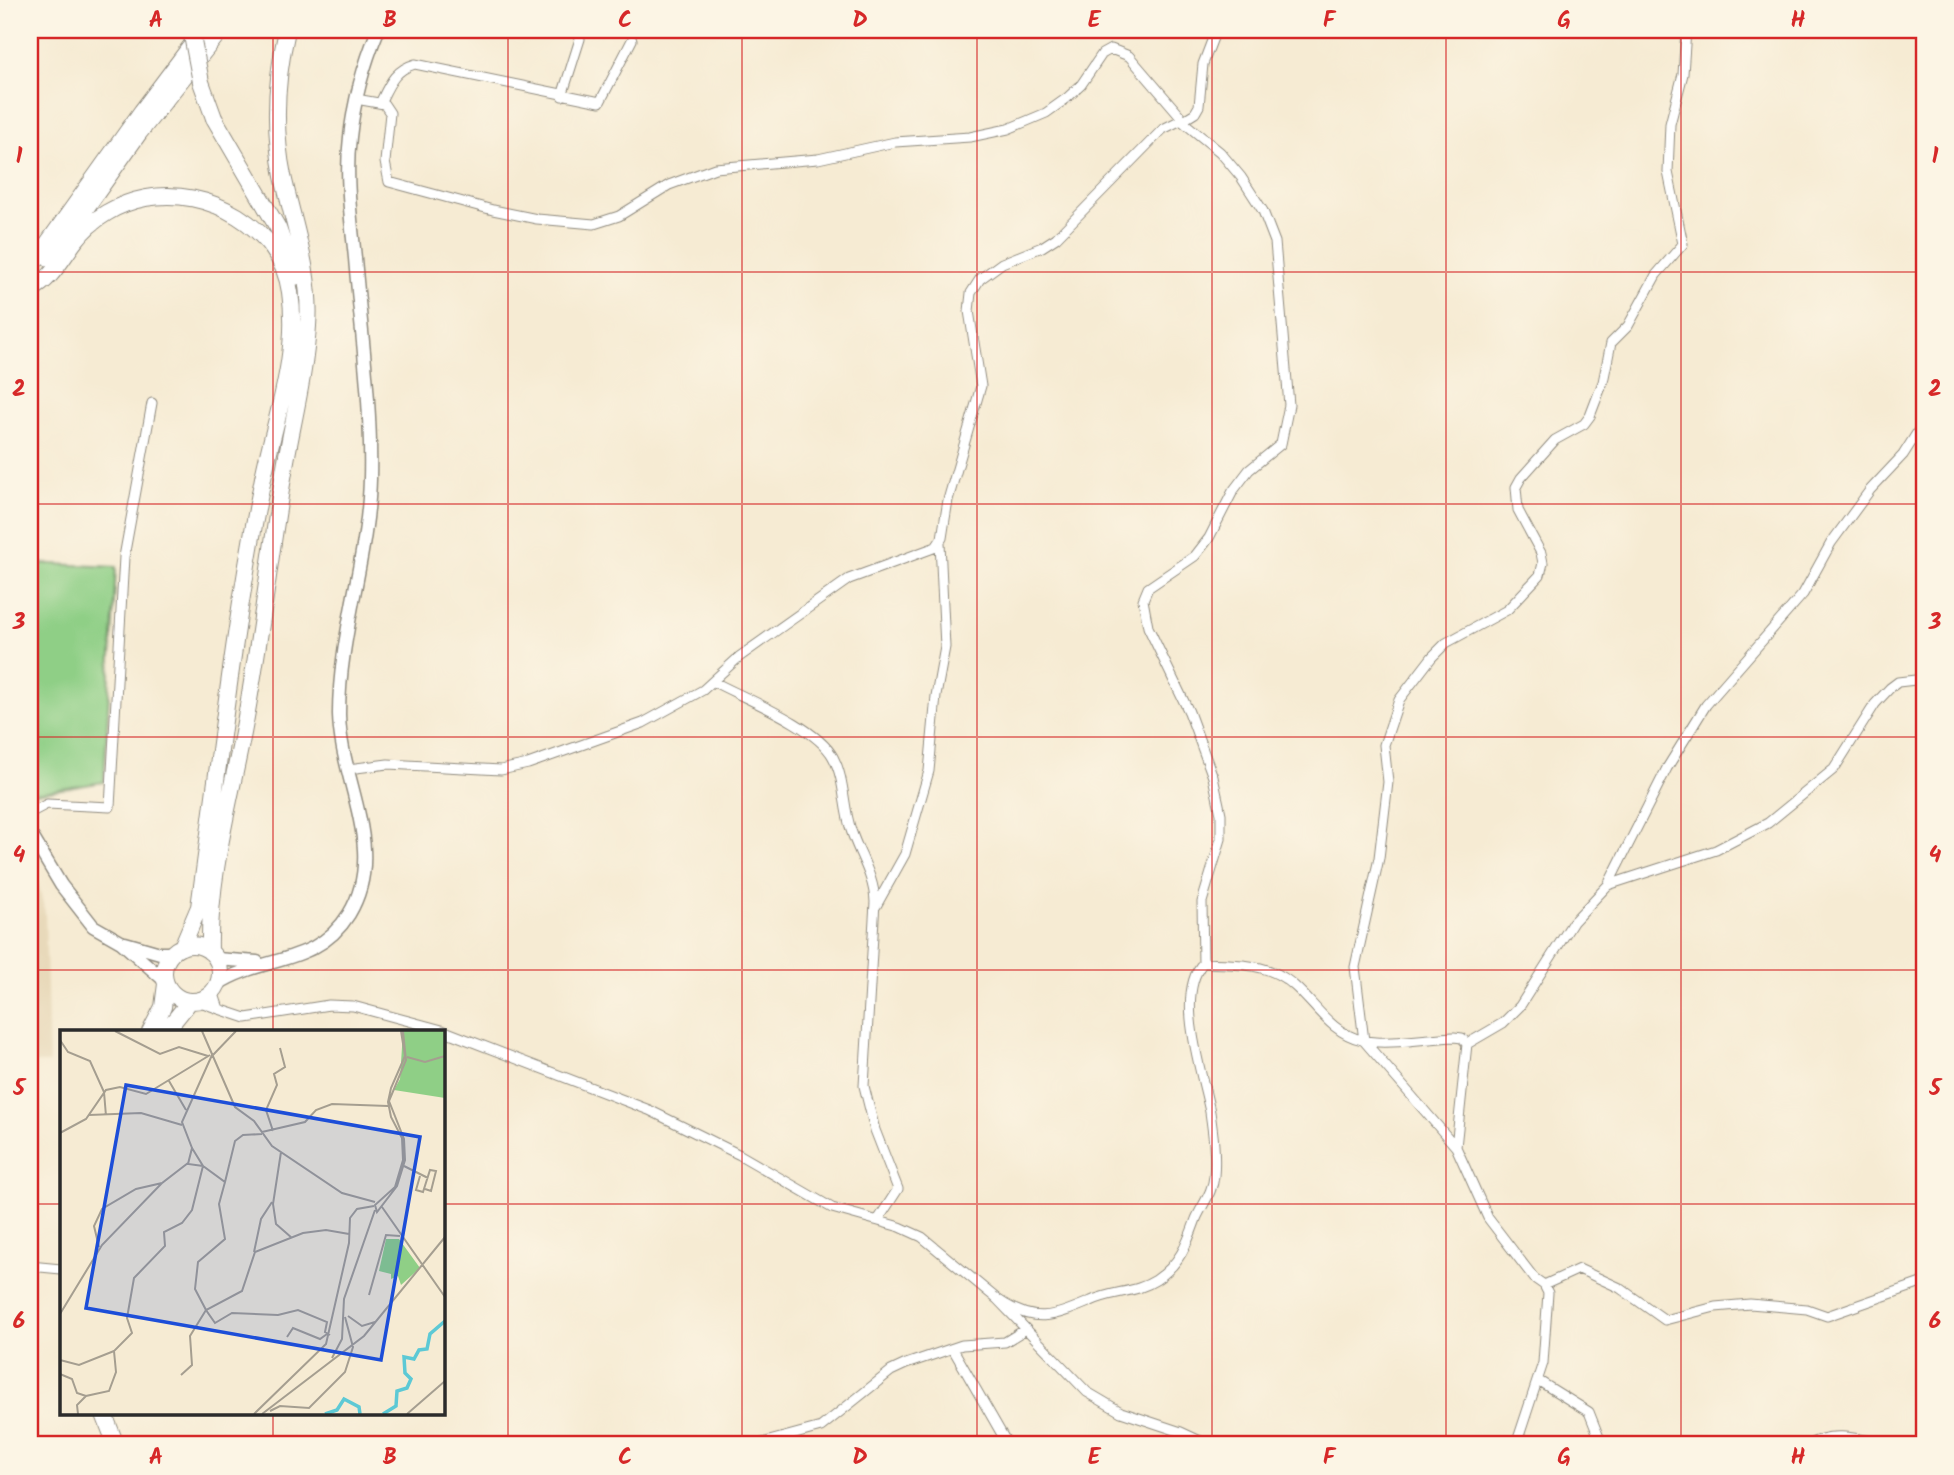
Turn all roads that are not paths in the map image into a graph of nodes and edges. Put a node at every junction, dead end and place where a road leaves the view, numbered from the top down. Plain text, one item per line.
1 (191, 30) edge
2 (201, 30) edge
3 (221, 30) edge
4 (288, 30) edge
5 (377, 30) edge
6 (1216, 30) edge
7 (1686, 30) edge
8 (580, 39) dead end
9 (632, 40) dead end
10 (562, 96) junction
11 (356, 99) junction
12 (380, 103) junction
13 (217, 116) junction
14 (1183, 119) junction
15 (30, 268) edge
16 (30, 290) edge
17 (310, 310) junction
18 (295, 337) junction
19 (152, 404) dead end
20 (1924, 422) edge
21 (940, 543) junction
22 (1924, 680) edge
23 (714, 682) junction
24 (348, 769) junction
25 (30, 813) edge
26 (30, 833) edge
27 (1608, 886) junction
28 (874, 910) junction
29 (121, 942) junction
30 (177, 950) junction
31 (213, 955) junction
32 (271, 962) junction
33 (1203, 963) junction
34 (165, 982) junction
35 (215, 988) junction
36 (194, 1001) junction
37 (219, 1009) junction
38 (151, 1030) edge
39 (167, 1030) edge
40 (442, 1030) edge
41 (444, 1031) edge
42 (1364, 1041) junction
43 (1467, 1044) junction
44 (1456, 1147) junction
45 (878, 1220) junction
46 (30, 1266) edge
47 (60, 1269) edge
48 (1924, 1282) edge
49 (1544, 1284) junction
50 (997, 1298) junction
51 (1026, 1329) junction
52 (953, 1349) junction
53 (1539, 1381) junction
54 (94, 1416) edge
55 (105, 1416) edge
56 (105, 1445) edge
57 (116, 1445) edge
58 (755, 1445) edge
59 (1008, 1445) edge
60 (1209, 1445) edge
61 (1516, 1445) edge
62 (1602, 1445) edge
63 (1809, 1445) edge
64 (1888, 1445) edge

1 - 13 highway, bridge
2 - 13 highway
2 - 15 highway
3 - 16 highway
4 - 17 highway
5 - 11 street
6 - 14 street
7 - 42 street
8 - 10 street
9 - 10 street
10 - 12 street
11 - 12 street
11 - 24 street
12 - 14 street
13 - 17 highway
13 - 18 highway
14 - 21 street
14 - 33 street
16 - 18 highway
17 - 31 highway
18 - 30 highway
19 - 25 street
20 - 27 street
21 - 23 street
21 - 28 street
22 - 27 street
23 - 24 street
23 - 28 street
24 - 32 street
26 - 29 street
27 - 43 street
28 - 45 street
29 - 30 street
29 - 34 street
30 - 31 highway
30 - 34 highway
31 - 32 street
31 - 35 highway
32 - 35 street
33 - 42 street
33 - 50 street
34 - 36 highway
34 - 38 highway
35 - 36 highway
35 - 37 street
36 - 37 street
36 - 39 highway
37 - 40 street
41 - 45 street
42 - 43 street
42 - 44 street
43 - 44 street
44 - 49 street
45 - 50 street
46 - 47 street
48 - 49 street
49 - 53 street
50 - 51 street
51 - 52 street
51 - 60 street
52 - 58 street
52 - 59 street
53 - 61 street
53 - 62 street
54 - 56 highway
55 - 57 highway
63 - 64 street

